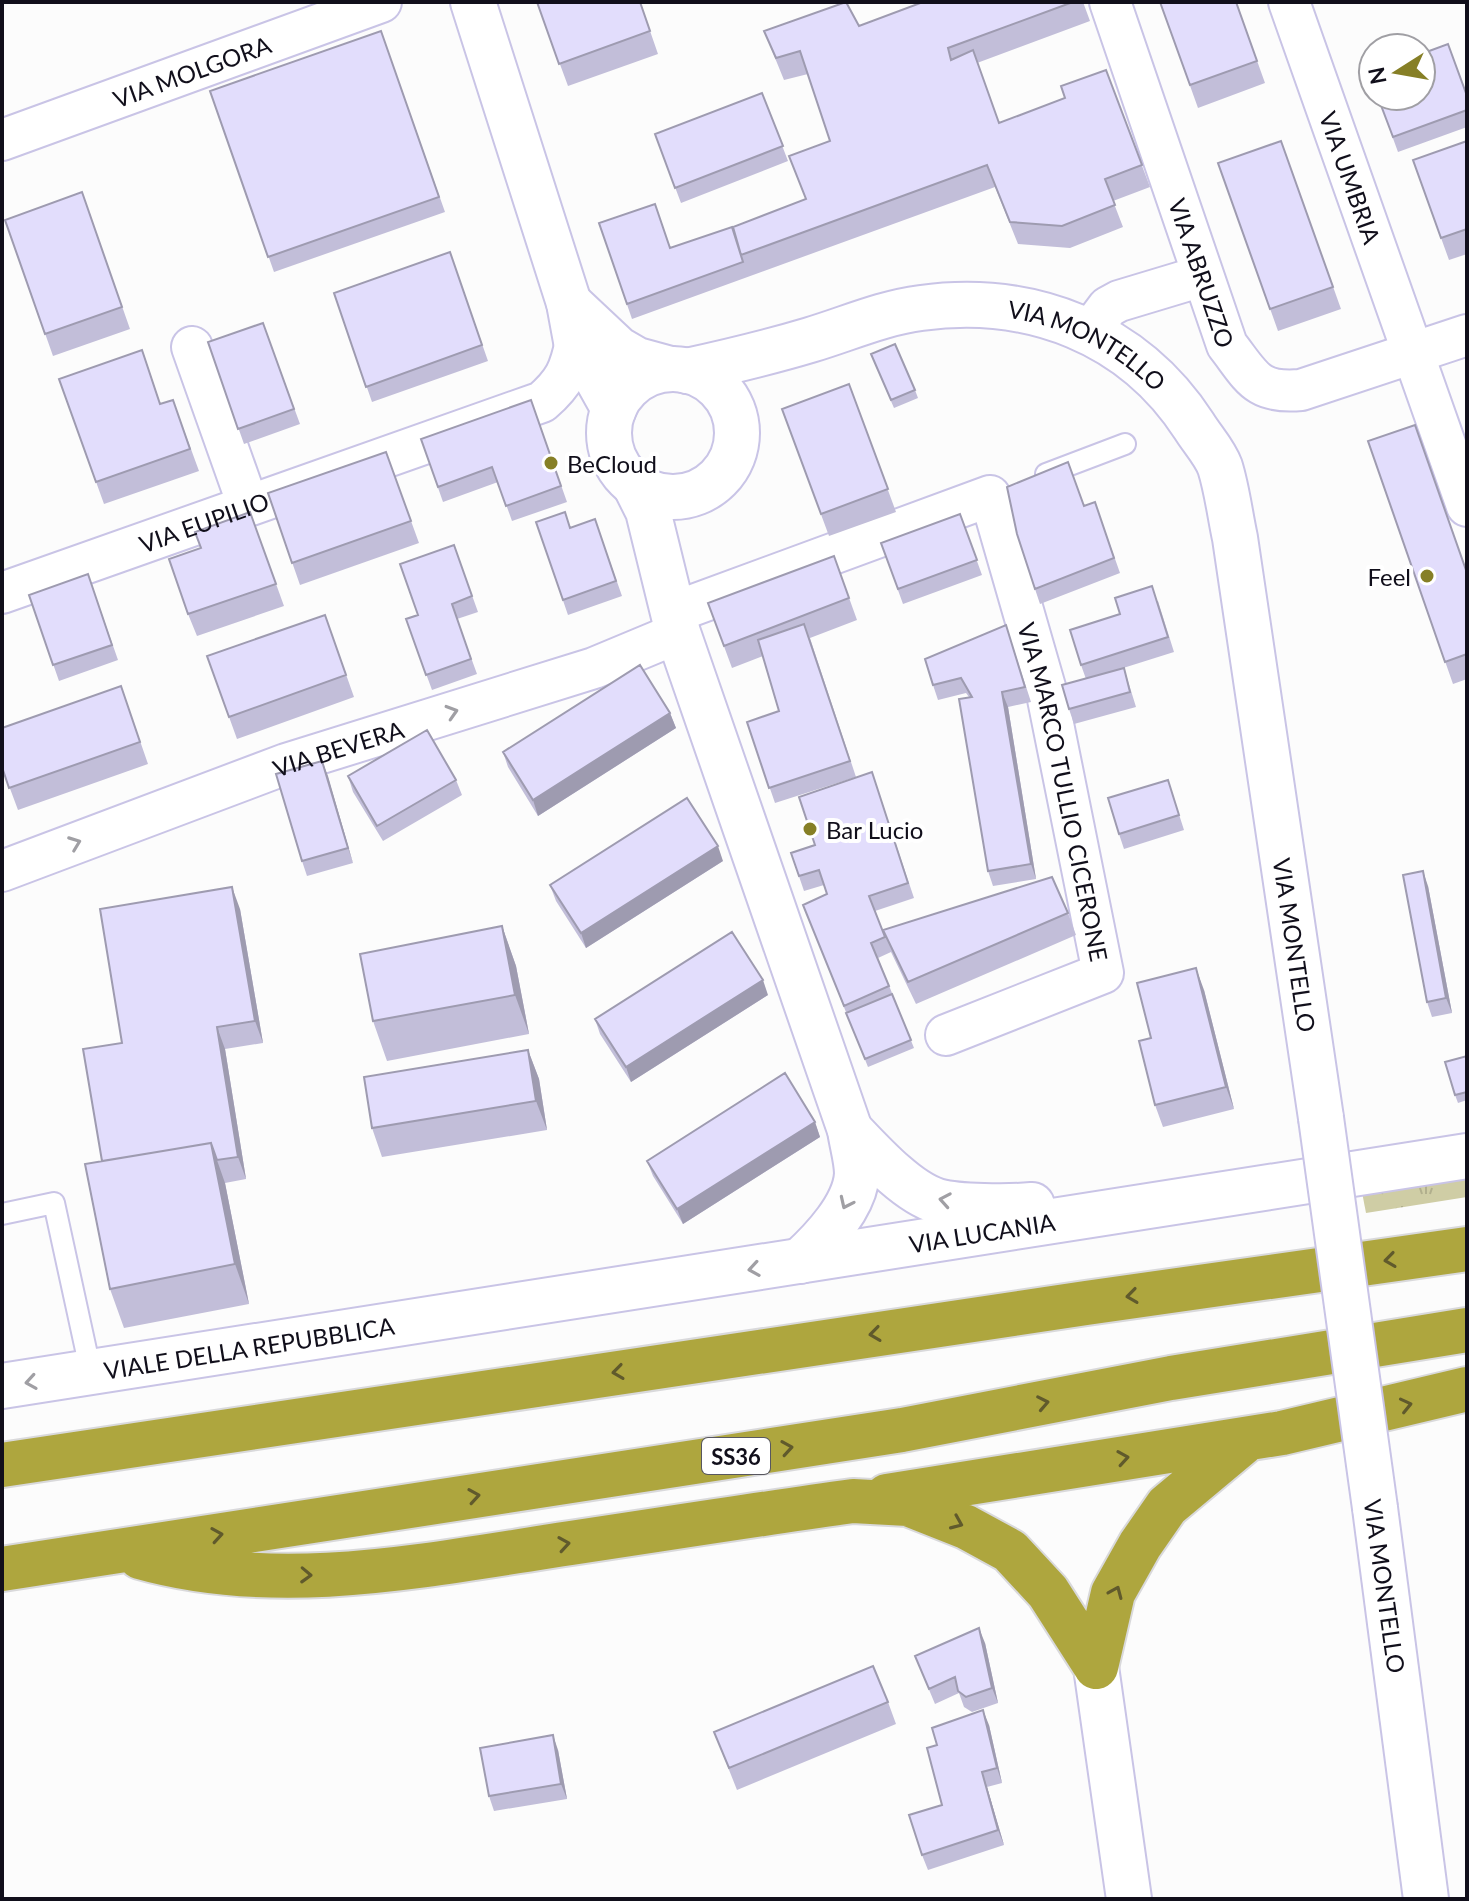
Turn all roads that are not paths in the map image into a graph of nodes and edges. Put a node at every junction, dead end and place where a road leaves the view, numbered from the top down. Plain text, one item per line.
1 (381, 2) edge
2 (1110, 2) edge
3 (1289, 2) edge
4 (479, 4) edge
5 (2, 140) edge
6 (1202, 276) junction
7 (573, 322) junction
8 (1090, 331) junction
9 (1467, 335) edge
10 (810, 340) junction
11 (192, 347) dead end
12 (1413, 354) junction
13 (678, 370) junction
14 (542, 402) junction
15 (614, 409) junction
16 (737, 428) junction
17 (1125, 444) dead end
18 (1030, 480) edge
19 (635, 485) junction
20 (692, 494) junction
21 (248, 505) junction
22 (1467, 506) edge
23 (2, 593) edge
24 (672, 609) junction
25 (2, 871) edge
26 (946, 1035) dead end
27 (850, 1130) junction
28 (1467, 1150) edge
29 (1467, 1156) edge
30 (1415, 1164) junction
31 (1246, 1192) junction
32 (2, 1214) edge
33 (1467, 1249) edge
34 (800, 1261) junction
35 (495, 1310) joint
36 (1467, 1330) edge
37 (91, 1373) junction
38 (2, 1386) edge
39 (1467, 1389) edge
40 (1248, 1439) junction
41 (2, 1465) edge
42 (853, 1501) junction
43 (118, 1551) junction
44 (2, 1569) edge
45 (1096, 1667) junction
46 (1129, 1899) edge
47 (1426, 1899) edge

1 - 5 street, VIA MOLGORA
2 - 6 street, VIA ABRUZZO
3 - 12 street, VIA UMBRIA
4 - 7 street
6 - 8 street
6 - 12 street, VIA ABRUZZO
7 - 13 street
7 - 14 street, VIA EUPILIO
7 - 15 street
8 - 10 street, VIA MONTELLO
8 - 47 street, VIA MONTELLO, bridge
9 - 12 street, VIA ABRUZZO
10 - 13 street, VIA MONTELLO
10 - 16 street, VIA MONTELLO
11 - 21 street
12 - 22 street, VIA UMBRIA
13 - 15 street
13 - 16 street
14 - 15 street, VIA EUPILIO
14 - 21 street, VIA EUPILIO
15 - 19 street
16 - 20 street
17 - 18 lane
19 - 20 street
19 - 24 street
20 - 24 street
21 - 23 street, VIA EUPILIO
25 -> 24 street, VIA BEVERA
24 - 26 street, VIA MARCO TULLIO CICERONE
24 - 27 street
31 -> 27 street
27 -> 34 street
28 - 30 street
29 - 30 street, VIA LUCANIA
30 - 31 street, VIA LUCANIA
31 - 34 street, VIA LUCANIA
32 - 37 lane
33 -> 41 highway
34 -> 35 street, VIA LUCANIA
35 - 37 street, VIALE DELLA REPUBBLICA
43 -> 36 highway, SS36
37 -> 38 street, VIALE DELLA REPUBBLICA
40 -> 39 highway
42 -> 40 highway
45 -> 40 highway
43 -> 42 highway
42 -> 45 highway
43 - 44 highway, SS36
45 - 46 street

